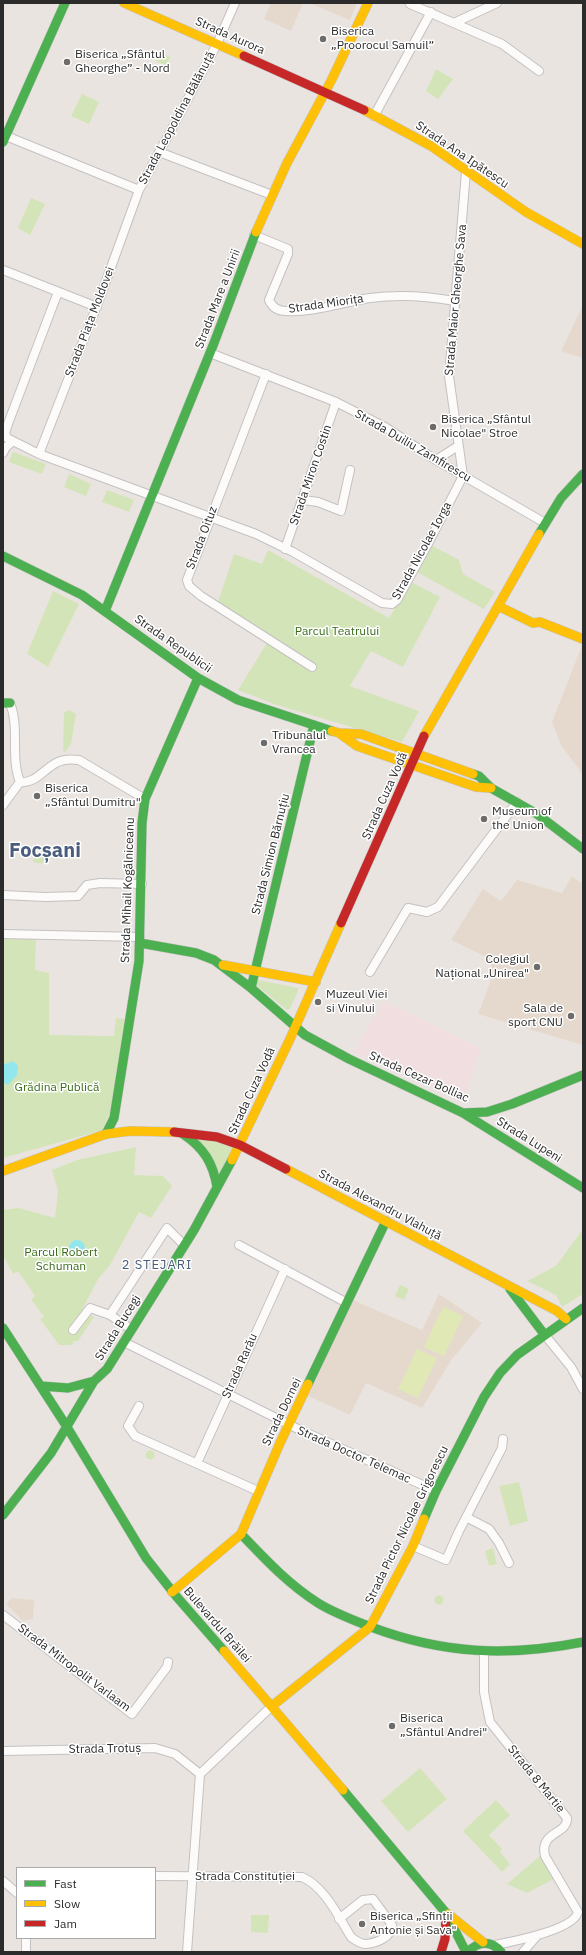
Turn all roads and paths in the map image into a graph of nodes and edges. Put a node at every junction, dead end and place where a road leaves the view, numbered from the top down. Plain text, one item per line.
1 (65, 3) edge
2 (124, 3) edge
3 (235, 3) edge
4 (368, 3) edge
5 (497, 3) edge
6 (410, 4) edge
7 (431, 12) junction
8 (456, 22) junction
9 (217, 44) junction
10 (539, 71) dead end
11 (326, 92) junction
12 (374, 116) junction
13 (4, 139) edge
14 (159, 152) junction
15 (466, 172) junction
16 (138, 190) junction
17 (272, 195) junction
18 (254, 235) junction
19 (583, 244) edge
20 (3, 270) edge
21 (58, 292) junction
22 (455, 301) junction
23 (96, 307) junction
24 (210, 353) junction
25 (266, 374) junction
26 (336, 402) junction
27 (12, 442) junction
28 (458, 446) junction
29 (3, 453) edge
30 (39, 454) junction
31 (436, 460) junction
32 (350, 470) dead end
33 (583, 474) edge
34 (463, 476) junction
35 (151, 496) junction
36 (303, 500) junction
37 (209, 518) junction
38 (545, 523) junction
39 (285, 549) junction
40 (3, 556) edge
41 (498, 606) junction
42 (105, 611) junction
43 (583, 639) edge
44 (312, 667) dead end
45 (198, 678) junction
46 (7, 703) edge
47 (314, 725) junction
48 (339, 733) junction
49 (417, 753) junction
50 (411, 765) junction
51 (20, 782) junction
52 (491, 788) junction
53 (145, 799) junction
54 (517, 802) junction
55 (3, 805) edge
56 (583, 849) edge
57 (142, 884) junction
58 (3, 895) edge
59 (3, 934) edge
60 (140, 940) junction
61 (222, 965) junction
62 (256, 970) junction
63 (370, 972) dead end
64 (316, 982) junction
65 (251, 988) junction
66 (295, 1028) junction
67 (583, 1075) edge
68 (463, 1113) junction
69 (181, 1132) junction
70 (106, 1134) junction
71 (240, 1145) junction
72 (3, 1171) edge
73 (218, 1187) junction
74 (583, 1188) edge
75 (386, 1221) junction
76 (240, 1245) dead end
77 (184, 1246) junction
78 (285, 1269) junction
79 (508, 1287) junction
80 (347, 1303) junction
81 (583, 1308) edge
82 (110, 1315) junction
83 (566, 1319) junction
84 (3, 1328) edge
85 (131, 1329) junction
86 (73, 1330) dead end
87 (544, 1334) junction
88 (124, 1342) junction
89 (94, 1381) junction
90 (41, 1386) junction
91 (583, 1389) edge
92 (228, 1393) junction
93 (139, 1406) dead end
94 (289, 1425) junction
95 (67, 1427) junction
96 (503, 1439) dead end
97 (197, 1463) junction
98 (258, 1491) junction
99 (436, 1491) junction
100 (3, 1515) edge
101 (466, 1517) junction
102 (241, 1534) junction
103 (413, 1546) junction
104 (509, 1562) dead end
105 (172, 1592) junction
106 (3, 1614) edge
107 (370, 1627) junction
108 (583, 1642) edge
109 (484, 1652) junction
110 (168, 1662) dead end
111 (272, 1706) junction
112 (3, 1751) edge
113 (200, 1774) junction
114 (156, 1876) edge
115 (192, 1877) junction
116 (3, 1881) edge
117 (16, 1891) edge
118 (446, 1913) junction
119 (339, 1918) junction
120 (536, 1937) junction
121 (26, 1939) edge
122 (483, 1942) junction
123 (494, 1945) junction
124 (26, 1952) edge
125 (187, 1952) edge
126 (441, 1952) edge
127 (467, 1952) edge
128 (501, 1952) edge
129 (523, 1952) edge

1 - 13 main road
2 - 9 main road, Strada Aurora
3 - 9 street, Strada Leopoldina Bălănuță
4 - 11 main road, Strada Mare a Unirii
5 - 8 street
6 - 7 street
7 - 8 street
7 - 12 street
8 - 10 street
9 - 11 main road, Strada Aurora
9 - 14 street, Strada Leopoldina Bălănuță
11 - 12 main road, Strada Ana Ipătescu
11 - 17 main road, Strada Mare a Unirii
12 - 15 main road, Strada Ana Ipătescu
13 - 16 street
14 - 16 street, Strada Leopoldina Bălănuță
14 - 17 street
15 - 19 main road, Strada Ana Ipătescu
15 - 22 street, Strada Maior Gheorghe Sava
16 - 23 street, Strada Piața Moldovei
17 - 18 main road, Strada Mare a Unirii
18 - 22 street, Strada Miorița
18 - 24 main road, Strada Mare a Unirii
20 - 21 street
21 - 23 street
21 - 27 street
22 - 28 street, Strada Maior Gheorghe Sava
23 - 30 street, Strada Piața Moldovei
24 - 25 street, Strada Duiliu Zamfirescu
24 - 35 main road, Strada Mare a Unirii
25 - 26 street, Strada Duiliu Zamfirescu
25 - 37 street, Strada Oituz
26 - 31 street, Strada Duiliu Zamfirescu
26 - 36 street, Strada Miron Costin
27 - 29 street
27 - 30 street
28 - 31 street
28 - 34 street, Strada Maior Gheorghe Sava
30 - 35 street
31 - 34 street, Strada Duiliu Zamfirescu
32 - 36 street
33 - 38 main road, Strada Cuza Vodă
34 - 38 street, Strada Duiliu Zamfirescu
34 - 39 street, Strada Nicolae Iorga
35 - 37 street
35 - 42 main road, Strada Mare a Unirii
36 - 39 street, Strada Miron Costin
37 - 39 street
37 - 44 street, Strada Oituz
38 - 41 main road, Strada Cuza Vodă
40 - 42 main road, Strada Republicii
41 - 43 main road
41 - 49 main road, Strada Cuza Vodă
42 - 45 main road, Strada Republicii
45 - 47 main road, Strada Republicii
45 - 53 main road, Strada Mihail Kogălniceanu
46 - 51 street
47 - 48 main road, Strada Republicii
47 - 62 main road, Strada Simion Bărnuțiu
48 - 49 main road, Strada Republicii
48 - 50 main road, Strada Republicii
49 - 50 main road, Strada Cuza Vodă
49 - 52 main road, Strada Republicii
50 - 52 main road, Strada Republicii
50 - 64 main road, Strada Cuza Vodă
51 - 53 street
51 - 55 street
52 - 54 main road, Strada Republicii
53 - 57 main road, Strada Mihail Kogălniceanu
54 - 56 main road, Strada Republicii
54 - 63 street
57 - 58 street
57 - 60 main road, Strada Mihail Kogălniceanu
59 - 60 street
60 - 61 main road
60 - 70 main road, Strada Mihail Kogălniceanu
61 - 62 main road
61 - 65 main road, Strada Cezar Bolliac
62 - 64 main road
62 - 65 main road, Strada Simion Bărnuțiu
64 - 66 main road, Strada Cuza Vodă
65 - 66 main road, Strada Cezar Bolliac
66 - 68 main road, Strada Cezar Bolliac
66 - 71 main road, Strada Cuza Vodă
67 - 68 main road, Strada Cezar Bolliac
68 - 74 main road, Strada Lupeni
69 - 70 main road, Strada Alexandru Vlahuță
69 - 71 main road, Strada Alexandru Vlahuță
69 - 73 main road
70 - 72 main road, Strada Alexandru Vlahuță
71 - 73 main road, Strada Bucegi
71 - 75 main road, Strada Alexandru Vlahuță
73 - 77 main road, Strada Bucegi
75 - 79 main road, Strada Alexandru Vlahuță
75 - 80 main road, Strada Dornei
76 - 78 street
77 - 82 street
77 - 85 main road, Strada Bucegi
78 - 80 street
78 - 92 street, Strada Rarău
79 - 83 main road, Strada Alexandru Vlahuță
79 - 87 main road, Strada Alexandru Vlahuță
80 - 94 main road, Strada Dornei
81 - 83 main road
82 - 85 street
82 - 86 street
83 - 87 main road
84 - 90 main road, Bulevardul Brăilei
85 - 88 main road, Strada Bucegi
87 - 91 street
87 - 99 main road, Strada Pictor Nicolae Grigorescu
88 - 89 main road, Strada Bucegi
88 - 92 street, Strada Doctor Telemac
89 - 90 main road
89 - 95 main road, Strada Bucegi
90 - 95 main road, Bulevardul Brăilei
92 - 94 street, Strada Doctor Telemac
92 - 97 street, Strada Rarău
93 - 97 street
94 - 98 main road, Strada Dornei
94 - 99 street, Strada Doctor Telemac
95 - 100 main road, Strada Bucegi
95 - 105 main road, Bulevardul Brăilei
96 - 101 street
97 - 98 street
98 - 102 main road, Strada Dornei
99 - 103 main road, Strada Pictor Nicolae Grigorescu
101 - 103 street
101 - 104 street
102 - 105 main road, Strada Dornei
102 - 107 main road
103 - 107 main road, Strada Pictor Nicolae Grigorescu
105 - 111 main road, Bulevardul Brăilei
106 - 110 street, Strada Mitropolit Varlaam
107 - 109 main road
107 - 111 main road, Strada Pictor Nicolae Grigorescu
108 - 109 main road
109 - 120 street, Strada 8 Martie
111 - 113 street, Strada Pictor Nicolae Grigorescu
111 - 118 main road, Bulevardul Brăilei
112 - 113 street, Strada Trotuș
113 - 115 street
114 - 115 street, Strada Constituției
115 - 119 street, Strada Constituției
115 - 125 street
116 - 117 street
118 - 122 main road, Bulevardul Brăilei
118 - 126 main road
118 - 127 main road, Bulevardul Brăilei
119 - 119 street, Strada Constituției
120 - 123 street
120 - 129 street
121 - 124 street
122 - 123 main road
122 - 127 main road
123 - 128 main road

